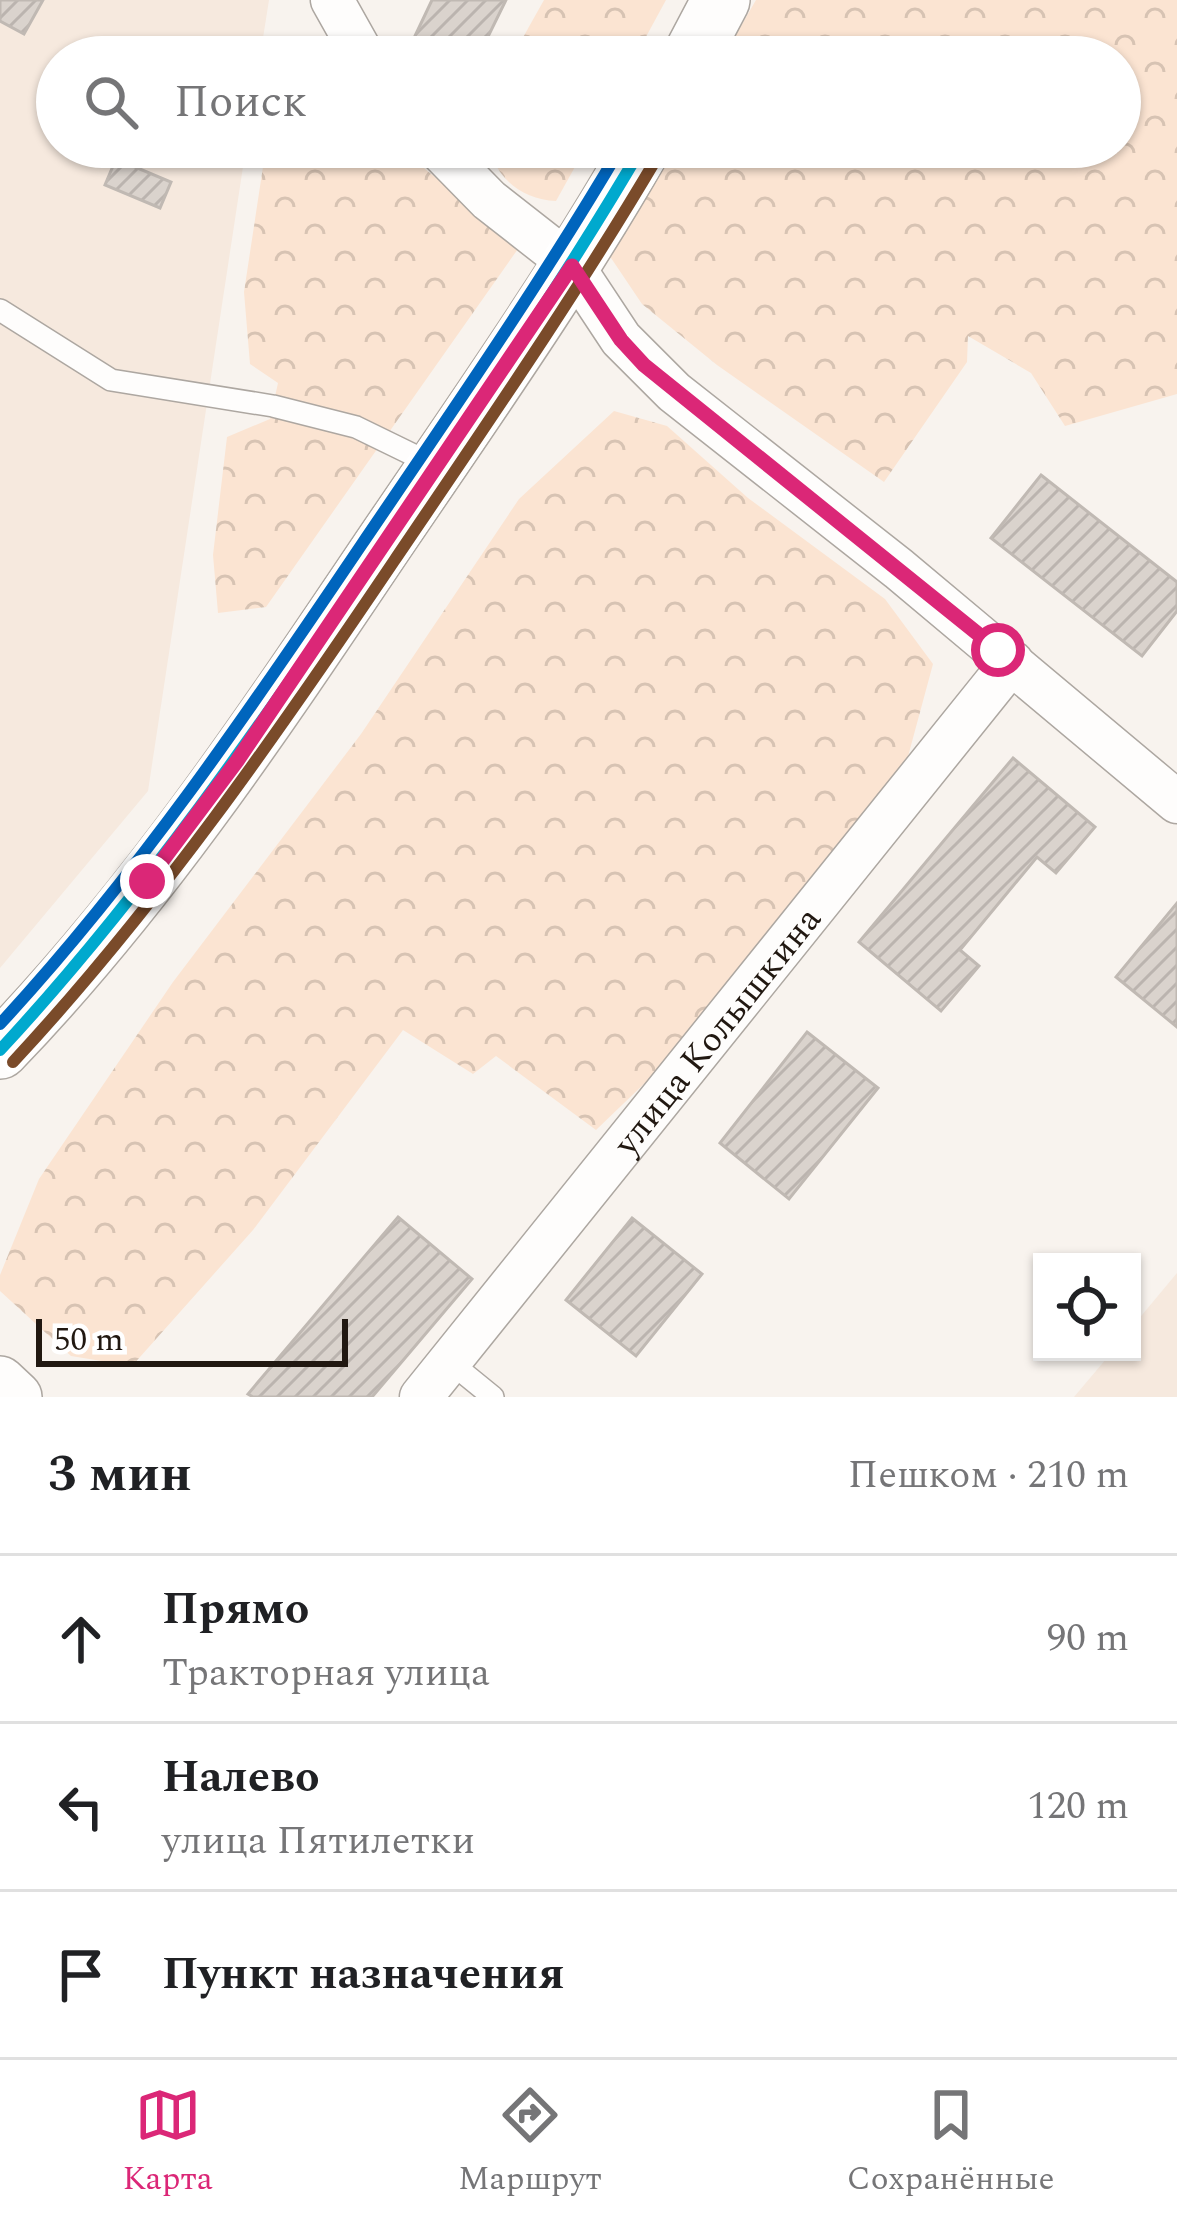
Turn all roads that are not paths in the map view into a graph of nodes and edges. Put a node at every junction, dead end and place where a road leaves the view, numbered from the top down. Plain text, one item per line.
1 (332, 0) edge
2 (721, 0) edge
3 (352, 36) edge
4 (702, 36) edge
5 (458, 168) edge
6 (630, 168) edge
7 (572, 266) junction
8 (0, 310) edge
9 (436, 466) junction
10 (1012, 662) junction
11 (1177, 802) edge
12 (0, 1051) edge
13 (450, 1362) junction
14 (0, 1382) edge
15 (16, 1397) edge
16 (421, 1397) edge
17 (493, 1397) edge

1 - 3 street
2 - 4 main road
5 - 7 street
6 - 7 main road
7 - 9 main road
7 - 10 street
8 - 9 lane
9 - 12 main road
10 - 11 street
10 - 13 street, улица Колышкина
13 - 16 street, улица Колышкина
13 - 17 lane
14 - 15 street

